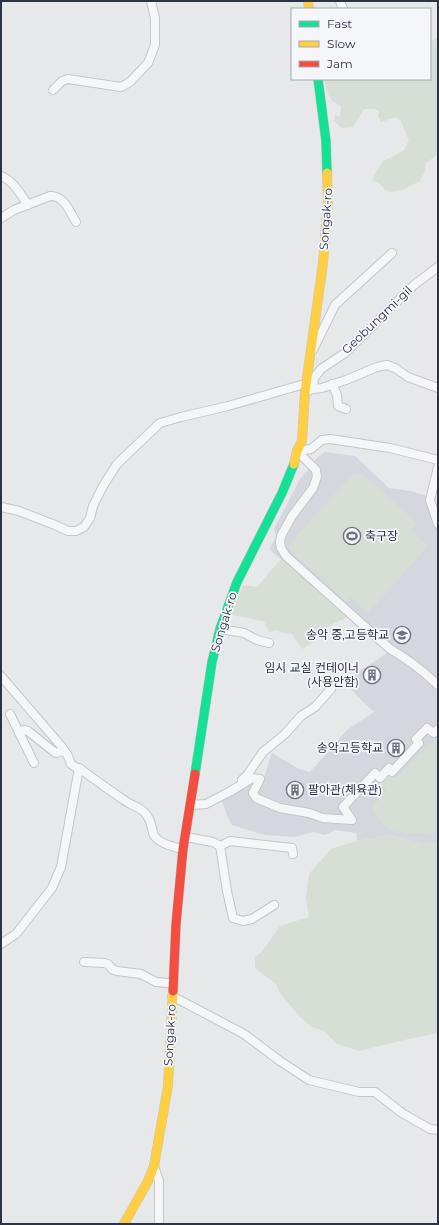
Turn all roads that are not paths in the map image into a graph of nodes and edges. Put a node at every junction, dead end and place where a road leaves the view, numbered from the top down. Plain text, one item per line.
1 (151, 1) edge
2 (314, 80) edge
3 (318, 80) edge
4 (53, 90) dead end
5 (1, 176) edge
6 (28, 205) junction
7 (1, 218) edge
8 (76, 222) dead end
9 (392, 253) dead end
10 (438, 267) edge
11 (309, 358) junction
12 (332, 384) junction
13 (438, 388) edge
14 (307, 389) junction
15 (346, 409) dead end
16 (297, 451) junction
17 (438, 460) edge
18 (438, 467) edge
19 (435, 505) edge
20 (1, 507) edge
21 (438, 524) edge
22 (220, 629) junction
23 (269, 643) dead end
24 (1, 676) edge
25 (438, 685) edge
26 (331, 689) dead end
27 (10, 714) dead end
28 (438, 729) edge
29 (20, 733) junction
30 (64, 751) junction
31 (34, 763) dead end
32 (79, 768) junction
33 (231, 791) junction
34 (191, 805) junction
35 (186, 837) junction
36 (220, 846) junction
37 (179, 848) junction
38 (293, 854) dead end
39 (274, 905) dead end
40 (1, 944) edge
41 (84, 962) dead end
42 (168, 983) junction
43 (172, 996) junction
44 (438, 1130) edge
45 (154, 1166) junction
46 (118, 1224) edge
47 (124, 1224) edge
48 (159, 1224) edge

1 - 4 street
2 - 14 main road
3 - 11 main road, Songak-ro
5 - 6 street
6 - 7 street
6 - 8 street
9 - 11 street, Songak-ro
10 - 14 street, Geobungmi-gil
11 - 14 main road, Songak-ro
12 - 13 street
12 - 14 street
12 - 15 street
14 - 16 main road, Songak-ro
14 - 20 street
14 - 37 main road
16 - 17 street
16 - 22 main road, Songak-ro
16 - 25 street
18 - 19 street
19 - 21 street
22 - 23 street
22 - 34 main road, Songak-ro
24 - 30 street
26 - 33 street
27 - 29 street
28 - 33 street
29 - 30 street
29 - 31 street
30 - 32 street
32 - 37 street
32 - 40 street
33 - 34 street
34 - 35 main road, Songak-ro
35 - 36 street
35 - 43 main road, Songak-ro
36 - 38 street
36 - 39 street
37 - 42 main road
41 - 42 street
42 - 46 main road
43 - 44 street
43 - 45 main road, Songak-ro
45 - 47 main road, Songak-ro
45 - 48 street

